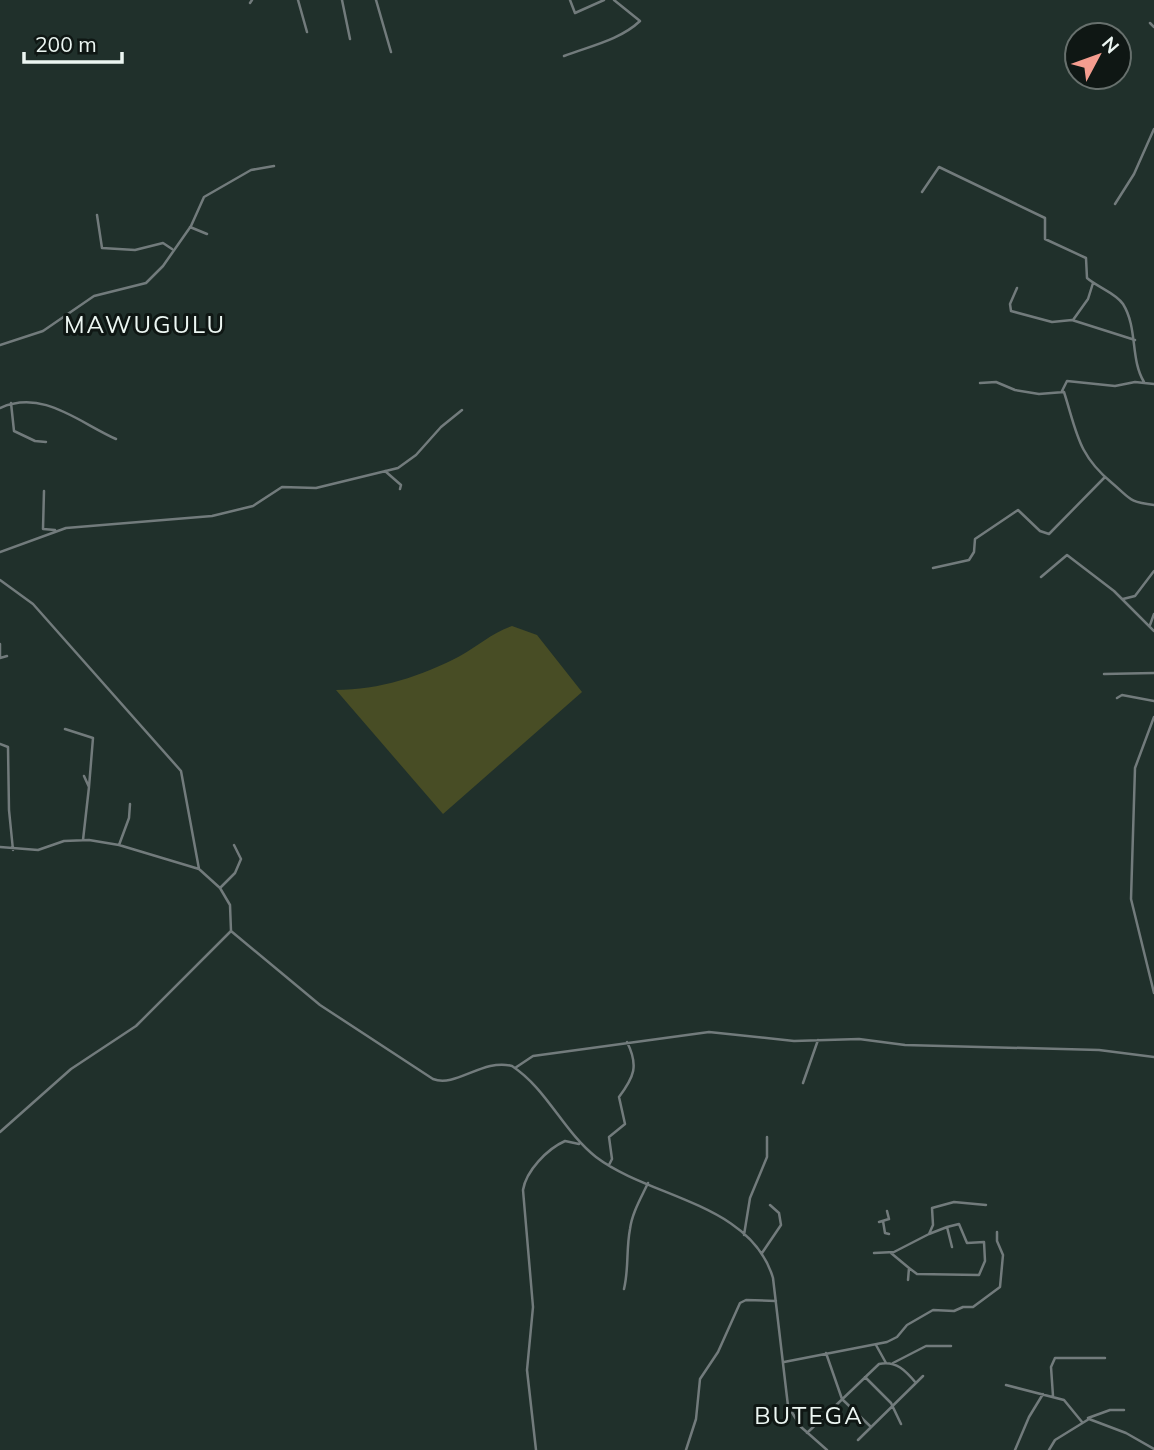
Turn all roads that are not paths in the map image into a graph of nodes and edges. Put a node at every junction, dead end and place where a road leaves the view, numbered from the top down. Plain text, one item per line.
1 (298, 0) edge
2 (342, 0) edge
3 (376, 0) edge
4 (569, 0) edge
5 (604, 0) edge
6 (614, 0) edge
7 (1150, 23) dead end
8 (1154, 27) edge
9 (307, 32) dead end
10 (350, 40) dead end
11 (391, 52) dead end
12 (564, 56) dead end
13 (1154, 129) edge
14 (1149, 140) junction
15 (1154, 143) edge
16 (274, 166) dead end
17 (922, 192) dead end
18 (1115, 204) dead end
19 (97, 215) dead end
20 (190, 227) junction
21 (207, 234) dead end
22 (172, 248) junction
23 (1093, 283) junction
24 (1017, 288) dead end
25 (1073, 321) junction
26 (1135, 340) junction
27 (0, 345) edge
28 (980, 383) dead end
29 (1144, 383) junction
30 (1154, 384) edge
31 (1062, 391) junction
32 (11, 403) junction
33 (0, 408) edge
34 (462, 410) dead end
35 (116, 439) dead end
36 (46, 442) dead end
37 (385, 471) junction
38 (1105, 477) junction
39 (400, 489) dead end
40 (44, 491) dead end
41 (1154, 505) edge
42 (65, 528) junction
43 (0, 552) edge
44 (933, 568) dead end
45 (1154, 572) edge
46 (1041, 577) dead end
47 (0, 580) edge
48 (7, 583) junction
49 (0, 585) edge
50 (1123, 599) junction
51 (1154, 615) edge
52 (1150, 625) junction
53 (1154, 631) edge
54 (0, 644) edge
55 (8, 656) dead end
56 (1154, 673) edge
57 (1104, 674) dead end
58 (1117, 698) dead end
59 (1154, 701) edge
60 (1154, 717) edge
61 (65, 729) dead end
62 (0, 744) edge
63 (84, 776) dead end
64 (89, 786) junction
65 (130, 804) dead end
66 (83, 840) junction
67 (119, 845) junction
68 (234, 845) dead end
69 (0, 847) edge
70 (13, 850) junction
71 (198, 869) junction
72 (220, 888) junction
73 (231, 931) junction
74 (1154, 993) edge
75 (818, 1040) junction
76 (627, 1042) junction
77 (1154, 1057) edge
78 (514, 1068) junction
79 (803, 1083) dead end
80 (0, 1132) edge
81 (767, 1137) dead end
82 (582, 1144) junction
83 (609, 1165) junction
84 (648, 1183) junction
85 (770, 1205) dead end
86 (986, 1205) dead end
87 (887, 1211) dead end
88 (947, 1227) junction
89 (997, 1232) dead end
90 (889, 1234) dead end
91 (929, 1234) junction
92 (744, 1235) junction
93 (953, 1247) dead end
94 (762, 1252) junction
95 (874, 1253) dead end
96 (891, 1253) junction
97 (909, 1268) junction
98 (908, 1280) dead end
99 (624, 1289) dead end
100 (776, 1301) junction
101 (876, 1345) junction
102 (951, 1346) dead end
103 (826, 1353) junction
104 (1105, 1358) dead end
105 (784, 1362) junction
106 (886, 1363) junction
107 (893, 1363) junction
108 (923, 1376) dead end
109 (865, 1377) junction
110 (916, 1383) junction
111 (1006, 1385) dead end
112 (1043, 1394) junction
113 (1053, 1396) junction
114 (842, 1399) junction
115 (892, 1407) junction
116 (1124, 1410) dead end
117 (1084, 1421) junction
118 (901, 1424) dead end
119 (871, 1427) junction
120 (807, 1433) junction
121 (858, 1440) dead end
122 (1153, 1449) edge
123 (536, 1450) edge
124 (686, 1450) edge
125 (827, 1450) edge
126 (1015, 1450) edge
127 (1049, 1450) edge

1 - 9 street
2 - 10 street
3 - 11 street
4 - 5 street
6 - 12 street
7 - 8 street
13 - 14 street
14 - 15 street
14 - 18 street
16 - 20 street
17 - 23 street
19 - 22 street
20 - 21 street
20 - 22 street
22 - 27 street
23 - 25 street
23 - 26 street
24 - 25 street
25 - 26 street
26 - 29 street
28 - 31 street
29 - 30 street
29 - 31 street
31 - 38 street
32 - 33 street
32 - 35 street
32 - 36 street
34 - 37 street
37 - 39 street
37 - 42 street
38 - 41 street
38 - 44 street
40 - 42 street
42 - 43 street
45 - 50 street
46 - 50 street
47 - 48 street
48 - 49 street
48 - 71 street
50 - 52 street
51 - 52 street
52 - 53 street
54 - 55 street
56 - 57 street
58 - 59 street
60 - 74 street
61 - 64 street
62 - 70 street
63 - 64 street
64 - 66 street
65 - 67 street
66 - 67 street
66 - 70 street
67 - 71 street
68 - 72 street
69 - 70 street
71 - 72 street
72 - 73 street
73 - 78 street
73 - 80 street
75 - 76 street
75 - 77 street
75 - 79 street
76 - 78 street
76 - 83 street
78 - 82 street
81 - 92 street
82 - 83 street
82 - 123 street
83 - 84 street
84 - 92 street
84 - 99 street
85 - 94 street
86 - 91 street
87 - 90 street
88 - 91 street
88 - 93 street
88 - 97 street
89 - 101 street
91 - 96 street
92 - 94 street
94 - 100 street
95 - 96 street
96 - 97 street
97 - 98 street
100 - 105 street
100 - 124 street
101 - 103 street
101 - 106 street
102 - 107 street
103 - 105 street
103 - 114 street
104 - 113 street
105 - 120 street
106 - 107 street
106 - 109 street
107 - 110 street
108 - 110 street
109 - 114 street
109 - 115 street
110 - 115 street
111 - 112 street
112 - 113 street
112 - 126 street
113 - 117 street
114 - 119 street
114 - 120 street
115 - 118 street
115 - 119 street
116 - 117 street
117 - 122 street
117 - 127 street
119 - 121 street
120 - 125 street

